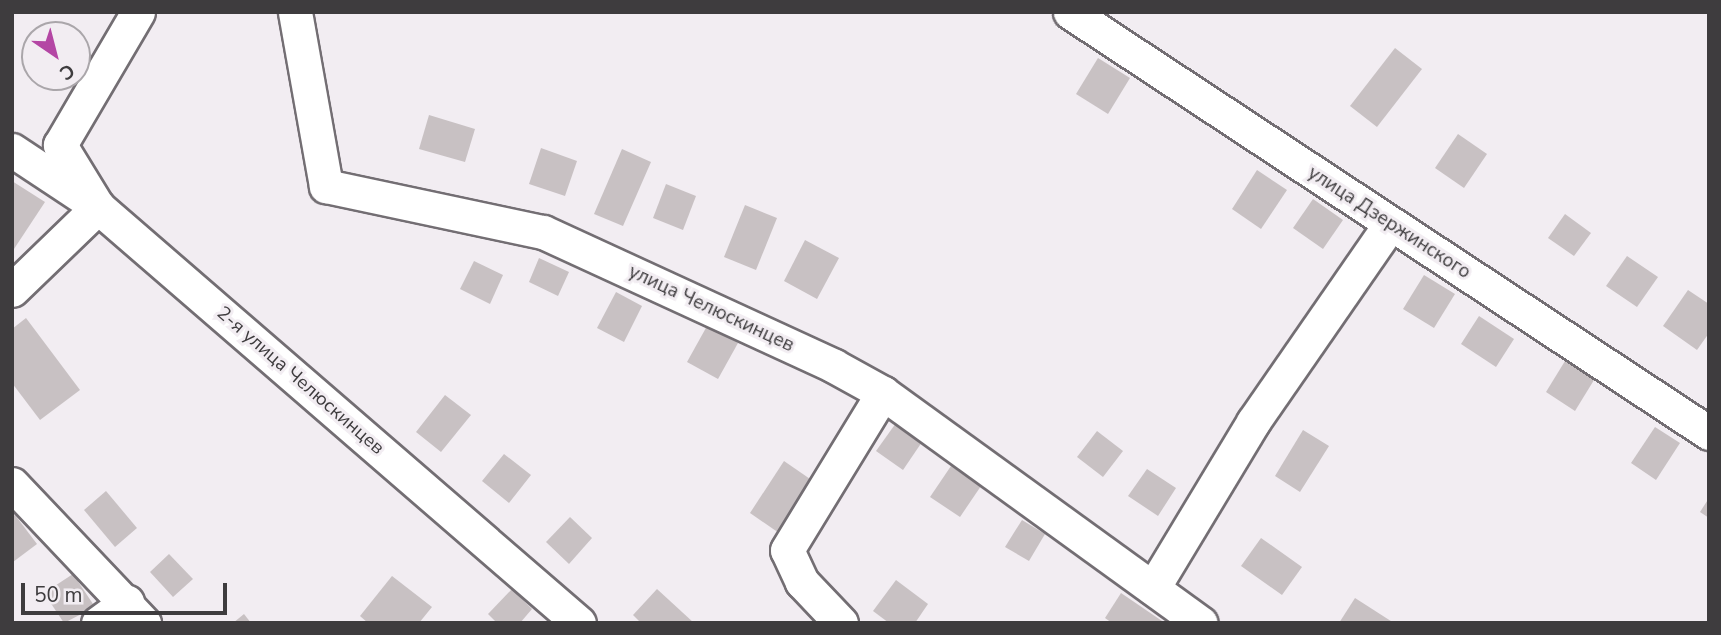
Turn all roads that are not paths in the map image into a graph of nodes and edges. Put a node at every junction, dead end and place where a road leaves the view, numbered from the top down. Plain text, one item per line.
1 (138, 12) edge
2 (295, 12) edge
3 (1070, 12) edge
4 (12, 150) edge
5 (98, 207) junction
6 (1390, 224) junction
7 (12, 290) edge
8 (883, 393) junction
9 (1709, 433) edge
10 (12, 484) edge
11 (1153, 588) junction
12 (136, 612) edge
13 (98, 623) edge
14 (579, 623) edge
15 (841, 623) edge
16 (1201, 623) edge

1 - 5 street
2 - 8 street, улица Челюскинцев
3 - 6 street, улица Дзержинского
4 - 5 street, 2-я улица Челюскинцев
5 - 7 street
5 - 14 street, 2-я улица Челюскинцев
6 - 9 street, улица Дзержинского
6 - 11 street
8 - 11 street, улица Челюскинцев
8 - 15 street
10 - 12 street
11 - 16 street, улица Челюскинцев
12 - 13 street

